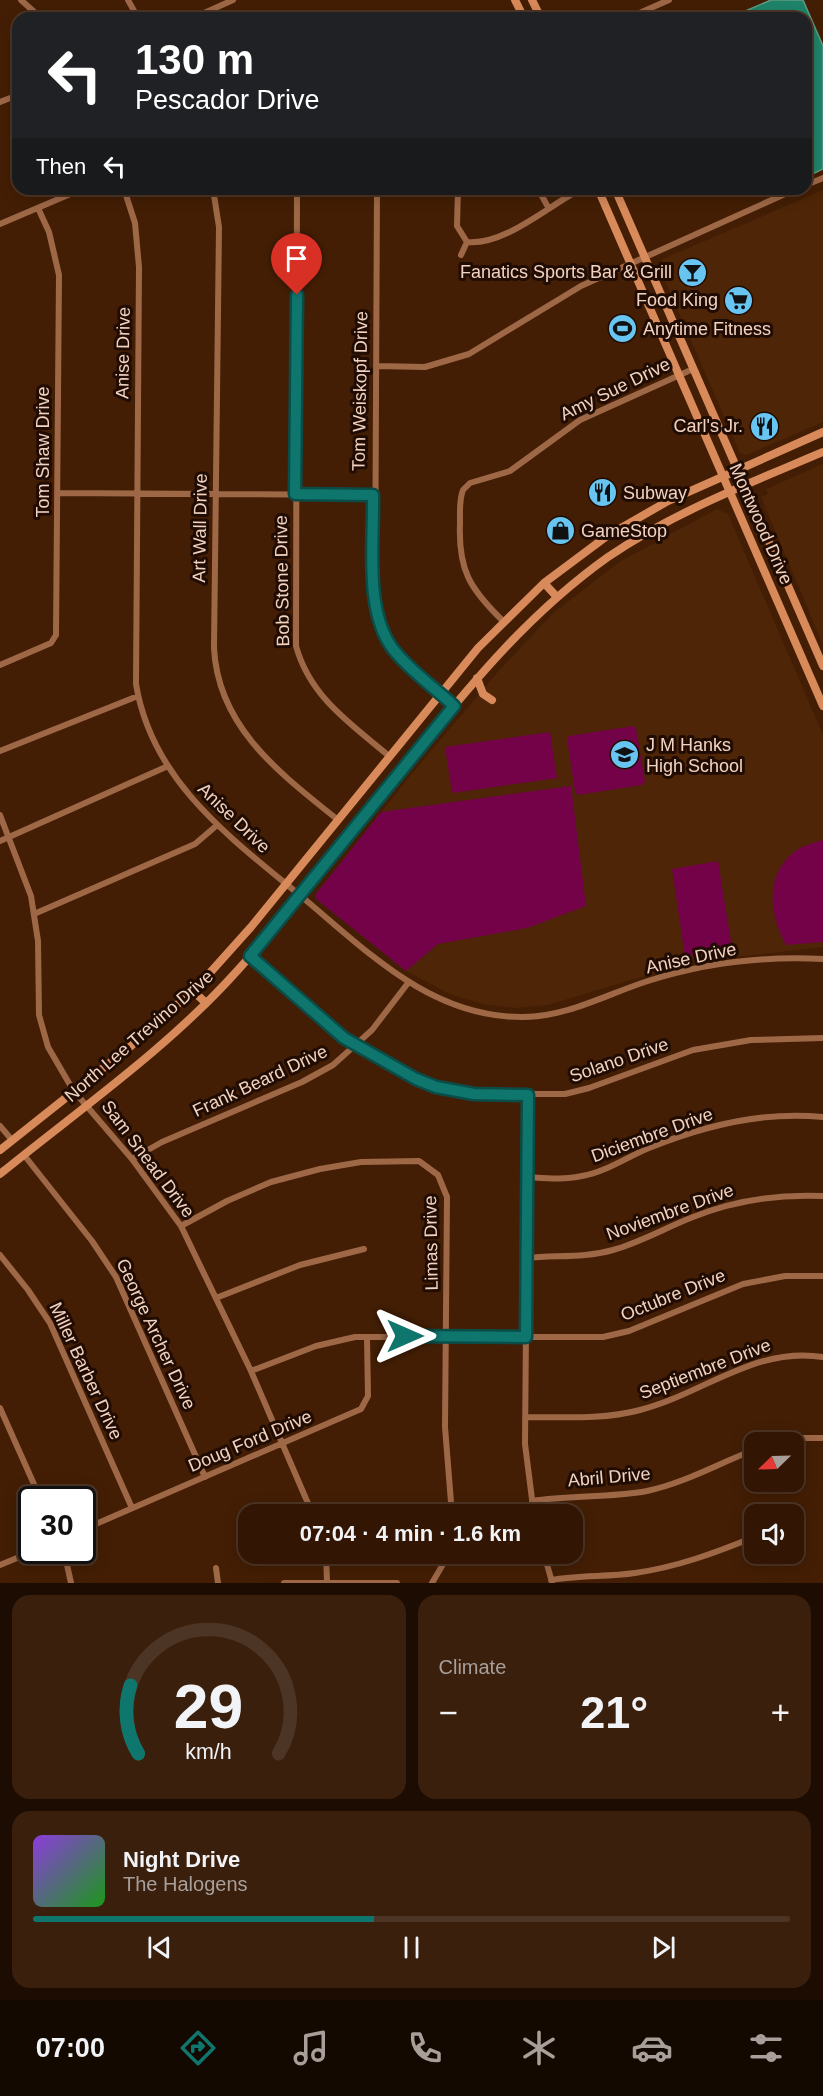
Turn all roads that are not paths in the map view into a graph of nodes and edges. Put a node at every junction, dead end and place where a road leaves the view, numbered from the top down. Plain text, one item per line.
1 (21, 0) edge
2 (233, 0) edge
3 (669, 0) edge
4 (220, 3) edge
5 (34, 12) edge
6 (204, 12) edge
7 (642, 12) edge
8 (68, 195) edge
9 (126, 195) edge
10 (214, 195) edge
11 (297, 195) edge
12 (377, 195) edge
13 (458, 195) edge
14 (541, 195) edge
15 (570, 195) edge
16 (601, 195) edge
17 (618, 195) edge
18 (782, 195) edge
19 (548, 207) junction
20 (38, 208) junction
21 (0, 224) edge
22 (468, 242) junction
23 (462, 255) dead end
24 (644, 256) junction
25 (630, 262) junction
26 (376, 366) junction
27 (693, 369) junction
28 (678, 375) junction
29 (823, 432) edge
30 (823, 452) edge
31 (737, 469) junction
32 (722, 476) junction
33 (744, 486) junction
34 (729, 492) junction
35 (58, 493) junction
36 (136, 493) junction
37 (216, 494) junction
38 (295, 494) junction
39 (373, 495) junction
40 (544, 583) junction
41 (557, 597) junction
42 (503, 621) junction
43 (812, 640) junction
44 (797, 647) junction
45 (0, 665) edge
46 (823, 666) edge
47 (477, 678) junction
48 (441, 694) junction
49 (138, 696) junction
50 (492, 700) dead end
51 (454, 706) junction
52 (823, 706) edge
53 (0, 752) edge
54 (389, 756) junction
55 (168, 766) junction
56 (0, 815) edge
57 (338, 820) junction
58 (216, 826) junction
59 (10, 837) junction
60 (0, 841) edge
61 (286, 884) junction
62 (301, 896) junction
63 (34, 914) junction
64 (250, 956) junction
65 (823, 959) edge
66 (408, 983) junction
67 (192, 990) junction
68 (206, 1003) junction
69 (823, 1038) edge
70 (357, 1045) junction
71 (74, 1090) junction
72 (528, 1095) junction
73 (87, 1104) junction
74 (823, 1117) edge
75 (0, 1126) edge
76 (12, 1140) junction
77 (0, 1150) edge
78 (24, 1155) junction
79 (132, 1159) junction
80 (0, 1174) edge
81 (527, 1177) junction
82 (823, 1196) edge
83 (181, 1226) junction
84 (364, 1250) dead end
85 (0, 1255) edge
86 (527, 1258) junction
87 (823, 1276) edge
88 (216, 1298) junction
89 (446, 1336) junction
90 (367, 1337) junction
91 (526, 1337) junction
92 (823, 1357) edge
93 (251, 1371) junction
94 (0, 1408) edge
95 (526, 1417) junction
96 (804, 1438) edge
97 (823, 1438) edge
98 (282, 1443) junction
99 (744, 1454) edge
100 (205, 1477) junction
101 (35, 1486) edge
102 (532, 1501) junction
103 (308, 1504) edge
104 (451, 1504) edge
105 (532, 1504) edge
106 (132, 1508) junction
107 (96, 1524) edge
108 (744, 1541) edge
109 (18, 1558) edge
110 (67, 1564) edge
111 (326, 1564) edge
112 (443, 1564) edge
113 (547, 1564) edge
114 (0, 1565) edge
115 (216, 1568) dead end
116 (327, 1582) edge
117 (552, 1582) edge
118 (71, 1583) edge
119 (218, 1583) edge
120 (284, 1583) edge
121 (397, 1583) edge
122 (432, 1583) edge

1 - 5 street
2 - 4 street
3 - 7 street
4 - 6 street
8 - 20 street
9 - 36 street, Anise Drive
10 - 37 street, Art Wall Drive
11 - 38 street, Bob Stone Drive
12 - 26 street, Tom Weiskopf Drive
13 - 22 street
14 - 19 street
15 - 19 street
16 - 25 main road, Montwood Drive
17 - 24 main road, Montwood Drive
18 - 24 street
19 - 22 street
20 - 21 street
20 - 35 street, Tom Shaw Drive
22 - 23 street
24 - 25 street
24 - 27 main road, Montwood Drive
25 - 26 street
25 - 28 main road, Montwood Drive
26 - 39 street, Tom Weiskopf Drive
27 - 28 street, Amy Sue Drive
27 - 31 main road, Montwood Drive
28 - 32 main road, Montwood Drive
28 - 42 street, Amy Sue Drive
29 - 31 main road, North Lee Trevino Drive
30 - 33 main road, North Lee Trevino Drive
31 - 32 main road, North Lee Trevino Drive
31 - 33 main road, Montwood Drive
32 - 34 main road, Montwood Drive
32 - 40 main road, North Lee Trevino Drive
33 - 34 main road, North Lee Trevino Drive
33 - 43 main road, Montwood Drive
34 - 41 main road, North Lee Trevino Drive
34 - 44 main road, Montwood Drive
35 - 36 street
35 - 45 street, Tom Shaw Drive
36 - 37 street
36 - 49 street, Anise Drive
37 - 38 street
37 - 57 street, Art Wall Drive
38 - 39 street
38 - 54 street, Bob Stone Drive
39 - 48 street, Tom Weiskopf Drive
40 - 41 main road
40 - 42 main road, North Lee Trevino Drive
41 - 47 main road, North Lee Trevino Drive
42 - 48 main road, North Lee Trevino Drive
43 - 44 main road
43 - 46 main road, Montwood Drive
44 - 52 main road, Montwood Drive
47 - 50 main road
47 - 51 main road, North Lee Trevino Drive
48 - 51 street, Tom Weiskopf Drive
48 - 54 main road, North Lee Trevino Drive
49 - 53 street
49 - 55 street, Anise Drive
51 - 62 main road, North Lee Trevino Drive
54 - 57 main road, North Lee Trevino Drive
55 - 58 street, Anise Drive
55 - 59 street
56 - 59 street, Sam Snead Drive
57 - 61 main road, North Lee Trevino Drive
58 - 61 street, Anise Drive
58 - 63 street
59 - 60 street
59 - 63 street, Sam Snead Drive
61 - 62 street, Anise Drive
61 - 67 main road, North Lee Trevino Drive
62 - 64 main road, North Lee Trevino Drive
62 - 66 street, Anise Drive
63 - 71 street, Sam Snead Drive
64 - 68 main road, North Lee Trevino Drive
64 - 70 street, Solano Drive
65 - 66 street, Anise Drive
66 - 70 street, Frank Beard Drive
67 - 68 main road
67 - 71 main road, North Lee Trevino Drive
68 - 73 main road, North Lee Trevino Drive
69 - 72 street, Solano Drive
70 - 72 street, Solano Drive
70 - 79 street, Frank Beard Drive
71 - 73 street, Sam Snead Drive
71 - 76 main road, North Lee Trevino Drive
72 - 81 street
73 - 78 main road, North Lee Trevino Drive
73 - 79 street, Sam Snead Drive
74 - 81 street, Diciembre Drive
75 - 76 street
76 - 77 main road, North Lee Trevino Drive
78 - 80 main road, North Lee Trevino Drive
78 - 100 street, George Archer Drive
79 - 83 street, Sam Snead Drive
81 - 86 street
82 - 86 street, Noviembre Drive
83 - 88 street, Sam Snead Drive
83 - 89 street, Limas Drive
84 - 88 street
85 - 106 street, Miller Barber Drive
86 - 91 street
87 - 91 street, Octubre Drive
88 - 93 street, Sam Snead Drive
89 - 90 street, Octubre Drive
89 - 91 street, Octubre Drive
89 - 104 street, Limas Drive
90 - 93 street, Octubre Drive
90 - 98 street, Doug Ford Drive
91 - 95 street
92 - 95 street, Septiembre Drive
93 - 98 street, Sam Snead Drive
94 - 101 street
95 - 102 street
96 - 97 street
98 - 100 street, Doug Ford Drive
98 - 103 street, Sam Snead Drive
99 - 102 street, Abril Drive
100 - 106 street, Doug Ford Drive
102 - 105 street
106 - 107 street, Doug Ford Drive
108 - 117 street
109 - 114 street
110 - 118 street
111 - 116 street
112 - 122 street
113 - 117 street
115 - 119 street
116 - 120 street
116 - 121 street

